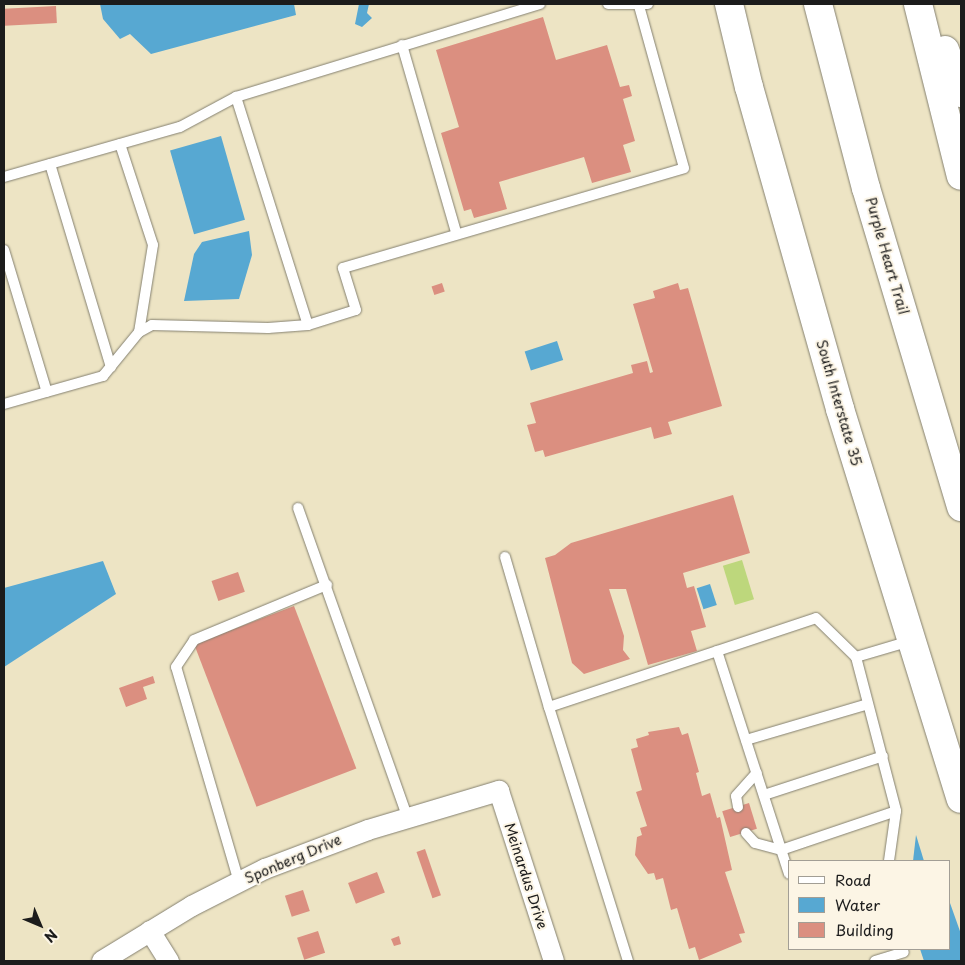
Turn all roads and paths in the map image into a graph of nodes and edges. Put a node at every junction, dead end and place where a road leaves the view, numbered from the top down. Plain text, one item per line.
1 (540, 4) edge
2 (608, 4) edge
3 (729, 4) edge
4 (818, 4) edge
5 (918, 4) edge
6 (928, 4) edge
7 (643, 5) edge
8 (402, 45) junction
9 (961, 93) edge
10 (236, 97) junction
11 (120, 144) junction
12 (50, 164) junction
13 (961, 176) edge
14 (4, 177) edge
15 (456, 232) junction
16 (4, 250) edge
17 (308, 325) junction
18 (139, 332) junction
19 (111, 367) junction
20 (47, 392) junction
21 (4, 404) edge
22 (961, 507) edge
23 (298, 508) dead end
24 (505, 558) dead end
25 (327, 585) junction
26 (910, 641) junction
27 (717, 651) junction
28 (856, 657) junction
29 (868, 704) junction
30 (548, 707) junction
31 (746, 740) junction
32 (883, 756) junction
33 (757, 773) junction
34 (499, 791) joint
35 (764, 795) junction
36 (961, 799) edge
37 (738, 807) dead end
38 (896, 811) junction
39 (408, 818) junction
40 (746, 833) dead end
41 (781, 850) junction
42 (889, 860) edge
43 (788, 871) edge
44 (238, 882) junction
45 (150, 930) junction
46 (905, 954) edge
47 (102, 961) edge
48 (169, 961) edge
49 (554, 961) edge
50 (628, 961) edge
51 (875, 961) edge

1 - 8 lane
2 - 7 lane
3 - 26 main road, South Interstate 35
4 - 22 main road, Purple Heart Trail
5 - 13 main road
6 - 9 main road
7 - 15 lane
8 - 10 lane
8 - 15 lane
10 - 11 lane
10 - 17 lane
11 - 12 lane
11 - 18 lane
12 - 14 lane
12 - 19 lane
15 - 17 lane
16 - 20 lane
17 - 18 lane
18 - 19 lane
19 - 20 lane
20 - 21 lane
23 - 25 lane
24 - 30 lane
25 - 39 lane
25 - 44 lane
26 - 28 lane
26 - 36 main road, South Interstate 35
27 - 28 lane
27 - 30 lane
27 - 31 lane
28 - 29 lane
29 - 31 lane
29 - 32 lane
30 - 50 lane
31 - 33 lane
32 - 35 lane
32 - 38 lane
33 - 35 lane
33 - 37 lane
34 - 39 street, Sponberg Drive
34 - 49 street, Meinardus Drive
35 - 41 lane
38 - 41 lane
38 - 42 lane
39 - 44 street, Sponberg Drive
40 - 41 lane
41 - 43 lane
44 - 45 street, Sponberg Drive
45 - 47 street, Sponberg Drive
45 - 48 street
46 - 51 lane

